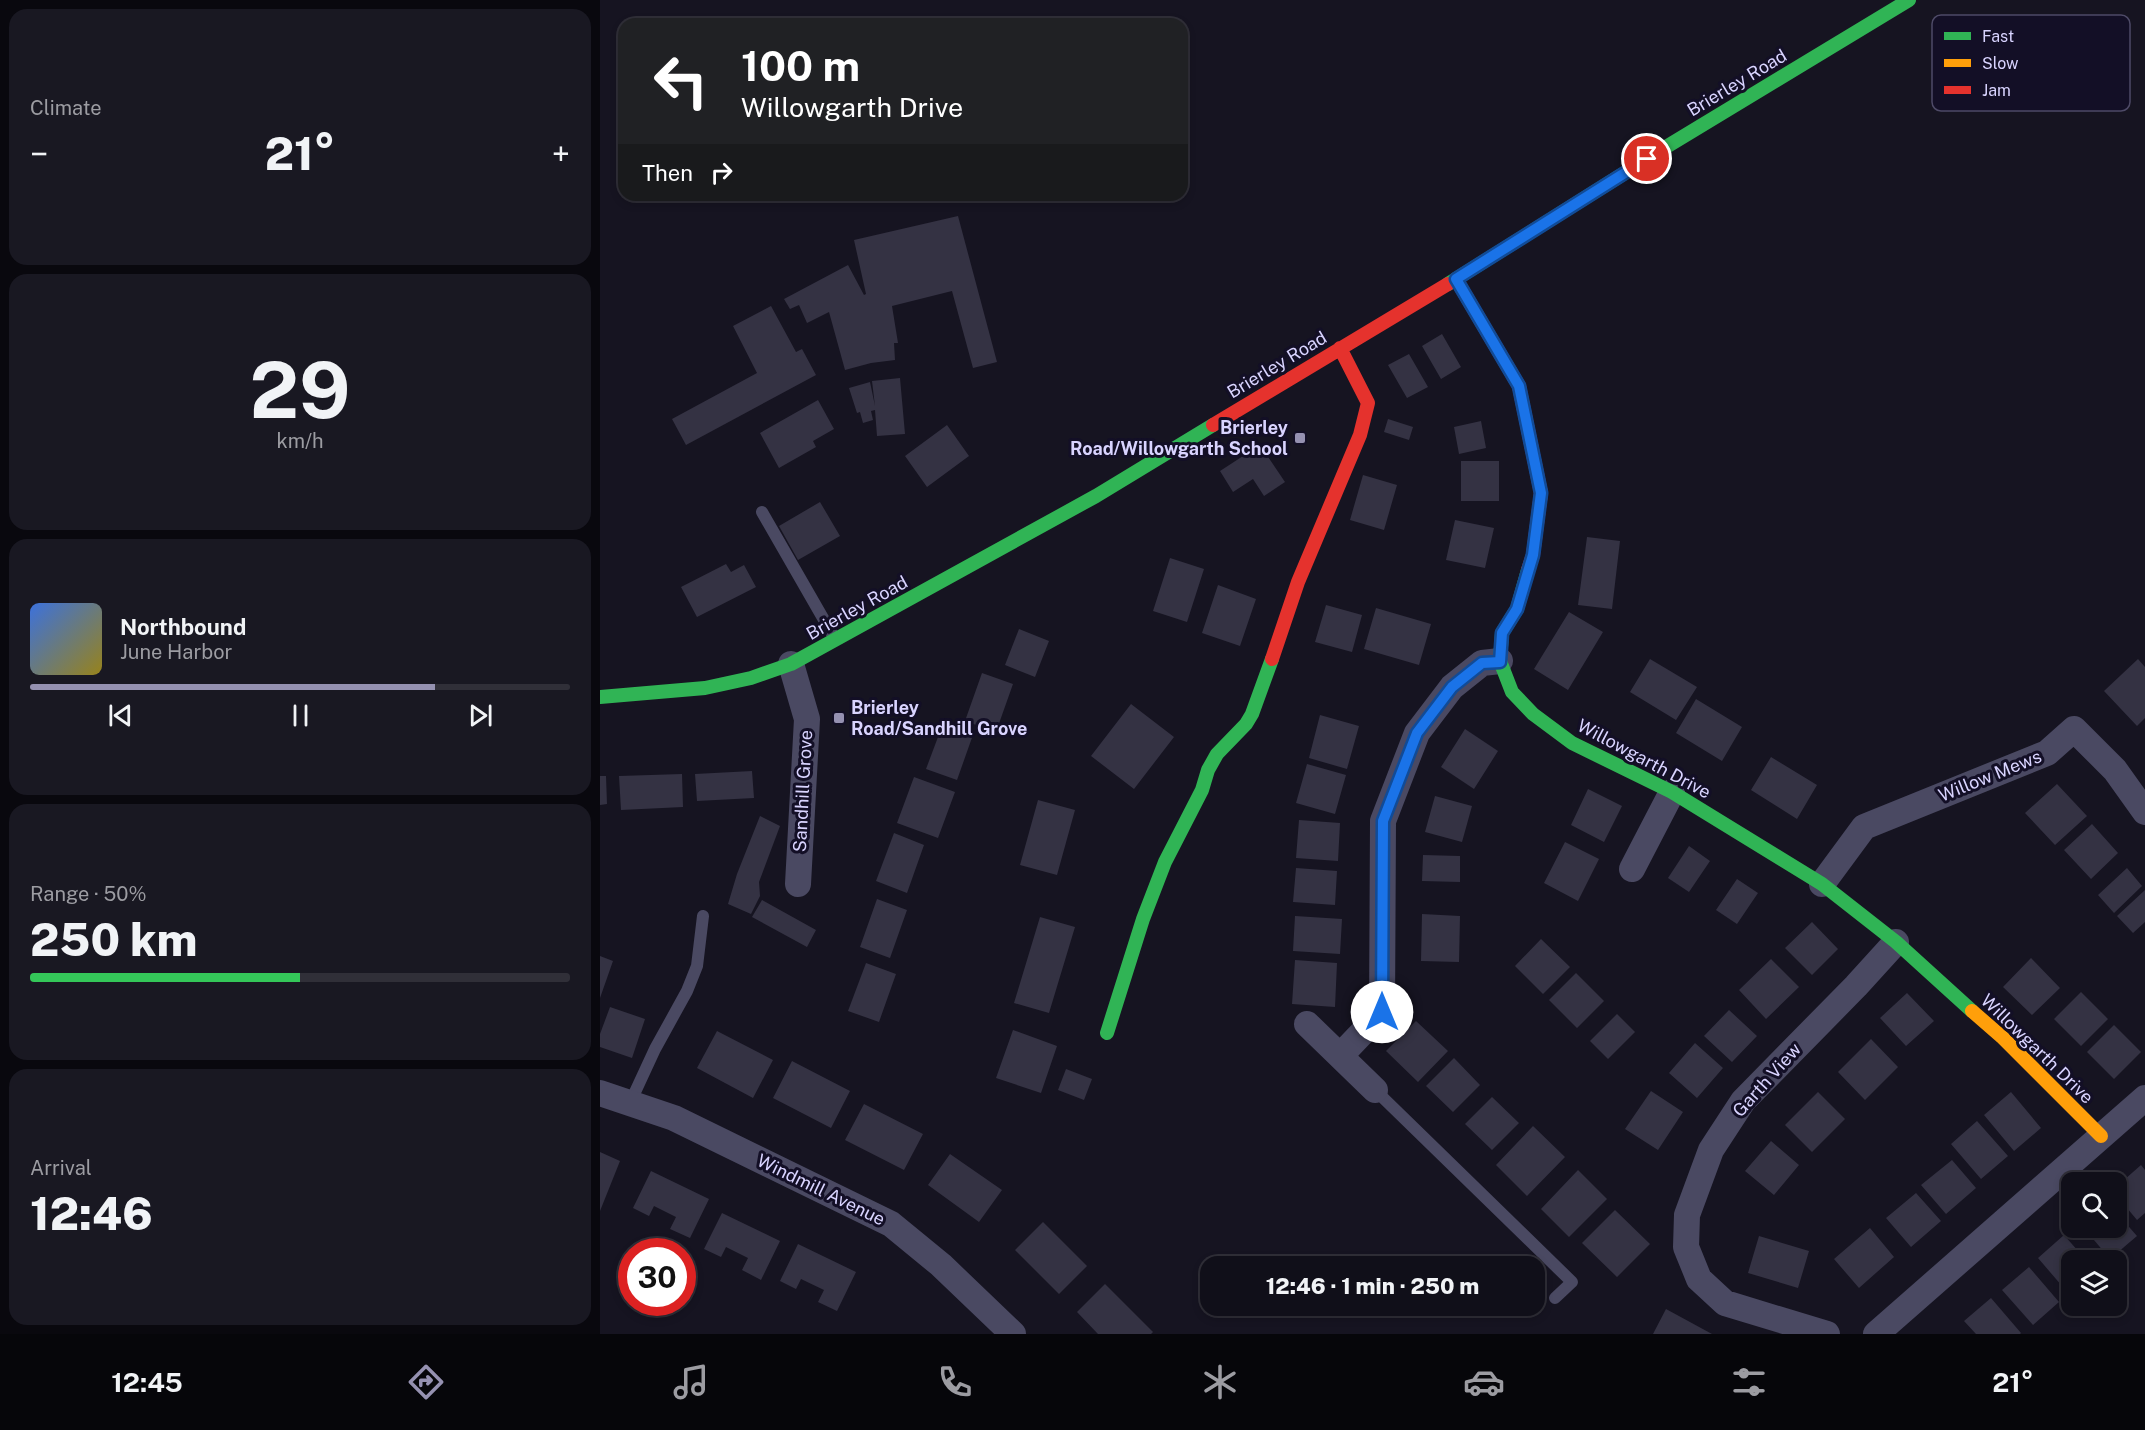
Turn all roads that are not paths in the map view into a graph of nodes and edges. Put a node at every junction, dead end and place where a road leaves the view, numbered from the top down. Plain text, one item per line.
1 (1910, 0) edge
2 (1456, 279) junction
3 (1340, 348) junction
4 (762, 512) dead end
5 (836, 640) junction
6 (1500, 662) junction
7 (791, 664) junction
8 (600, 697) edge
9 (1672, 792) junction
10 (2145, 812) edge
11 (1632, 869) dead end
12 (798, 884) dead end
13 (1822, 884) junction
14 (703, 916) dead end
15 (1896, 942) junction
16 (1307, 1024) dead end
17 (1107, 1033) dead end
18 (1341, 1055) junction
19 (1375, 1090) joint
20 (600, 1094) edge
21 (2145, 1098) edge
22 (630, 1103) junction
23 (2101, 1136) junction
24 (1555, 1298) dead end
25 (1013, 1334) edge
26 (1827, 1334) edge
27 (1876, 1334) edge

1 - 2 street, Brierley Road
2 - 3 street, Brierley Road
2 - 6 street, Willowgarth Drive
3 - 5 street, Brierley Road
3 - 17 street
4 - 5 lane
5 - 7 street, Brierley Road
6 - 9 street, Willowgarth Drive
6 - 18 street
7 - 8 street, Brierley Road
7 - 12 street, Sandhill Grove
9 - 11 street
9 - 13 street, Willowgarth Drive
10 - 13 street, Willow Mews
13 - 15 street, Willowgarth Drive
14 - 22 lane
15 - 23 street, Willowgarth Drive
15 - 26 street, Garth View
16 - 18 street
18 - 19 street
19 - 24 lane
20 - 22 street, Windmill Avenue
21 - 23 street
22 - 25 street, Windmill Avenue
23 - 27 street

